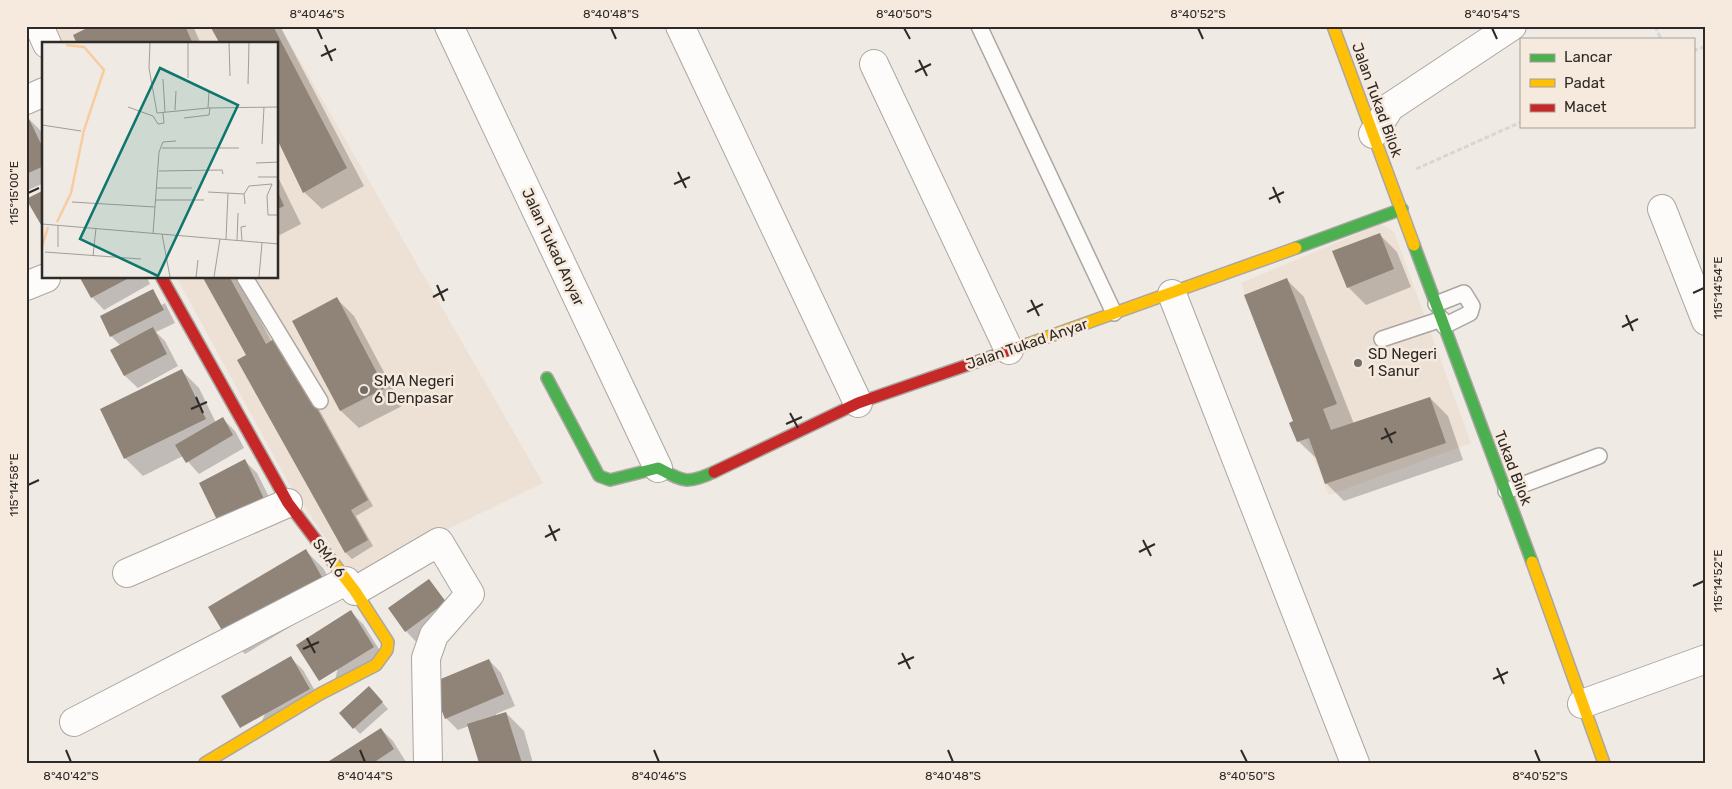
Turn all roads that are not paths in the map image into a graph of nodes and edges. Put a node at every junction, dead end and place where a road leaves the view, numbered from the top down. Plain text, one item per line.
1 (38, 26) edge
2 (449, 26) edge
3 (680, 26) edge
4 (979, 26) edge
5 (1333, 26) edge
6 (1512, 26) edge
7 (46, 42) edge
8 (874, 64) dead end
9 (42, 93) edge
10 (26, 100) edge
11 (1363, 106) junction
12 (1390, 107) junction
13 (1373, 134) junction
14 (1391, 183) joint
15 (1400, 206) junction
16 (1662, 209) dead end
17 (44, 279) edge
18 (163, 279) edge
19 (246, 279) edge
20 (26, 286) edge
21 (1172, 294) junction
22 (1436, 304) junction
23 (1114, 313) junction
24 (1706, 321) edge
25 (1443, 322) junction
26 (1382, 339) dead end
27 (1010, 350) junction
28 (547, 378) dead end
29 (320, 401) dead end
30 (858, 403) junction
31 (1599, 456) dead end
32 (658, 468) junction
33 (1506, 491) junction
34 (288, 503) junction
35 (127, 573) dead end
36 (351, 586) junction
37 (1706, 659) edge
38 (1582, 704) junction
39 (74, 722) dead end
40 (205, 763) edge
41 (428, 763) edge
42 (1355, 763) edge
43 (1604, 763) edge

1 - 7 street
2 - 32 street, Jalan Tukad Anyar
3 - 30 street
4 - 23 lane
5 - 11 street, Jalan Tukad Bilok
6 - 12 street
8 - 27 street
9 - 10 street
11 - 12 street
11 - 13 street, Jalan Tukad Bilok
12 - 13 street
13 - 14 street, Jalan Tukad Bilok
14 - 15 street, Tukad Bilok
15 - 21 street, Jalan Tukad Anyar
15 - 22 street, Tukad Bilok
16 - 24 street
17 - 20 street
18 - 34 street, SMA 6
19 - 29 lane
21 - 23 street, Jalan Tukad Anyar
21 - 42 street
22 - 25 street, Tukad Bilok
22 - 25 lane
23 - 27 street, Jalan Tukad Anyar
25 - 26 lane
25 - 33 street, Tukad Bilok
27 - 30 street, Jalan Tukad Anyar
28 - 32 street
30 - 32 street, Jalan Tukad Anyar
31 - 33 lane
33 - 38 street, Tukad Bilok
34 - 35 street
34 - 36 street, SMA 6
36 - 39 street
36 - 40 street, SMA 6
36 - 41 street
37 - 38 street
38 - 43 street, Tukad Bilok

